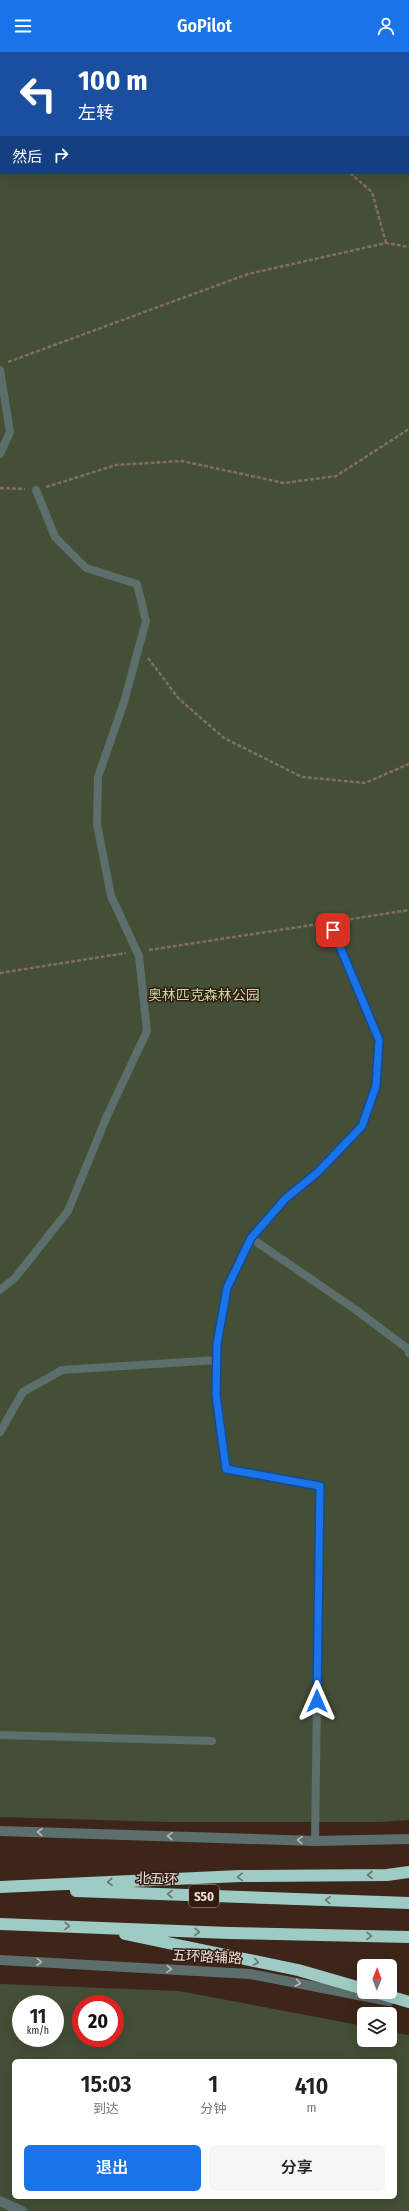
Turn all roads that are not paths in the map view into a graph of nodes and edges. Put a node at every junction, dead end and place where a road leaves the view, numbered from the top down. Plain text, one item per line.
1 (0, 370) edge
2 (0, 454) edge
3 (36, 490) road end
4 (333, 930) dead end
5 (251, 1238) junction
6 (0, 1290) edge
7 (409, 1353) edge
8 (217, 1360) junction
9 (0, 1432) edge
10 (0, 1735) edge
11 (212, 1741) dead end
12 (0, 1830) edge
13 (409, 1839) edge
14 (315, 1841) junction
15 (409, 1872) edge
16 (0, 1888) edge
17 (409, 1903) edge
18 (0, 1924) edge
19 (95, 1928) junction
20 (409, 1937) edge
21 (0, 1960) edge
22 (357, 1987) edge
23 (397, 1998) edge
24 (409, 2002) edge
25 (409, 2005) edge
26 (0, 2201) edge
27 (22, 2211) edge

1 - 2 lane
3 - 6 lane
4 - 5 lane
5 - 7 lane
5 - 8 lane
8 - 9 lane
8 - 14 lane
10 - 11 lane
14 -> 12 street
13 - 14 street
15 -> 16 highway
17 -> 16 highway, 北五环 / S50
18 -> 19 highway
19 -> 20 highway
19 -> 22 highway
21 -> 25 street, 五环路辅路
23 - 24 highway
26 - 27 street

